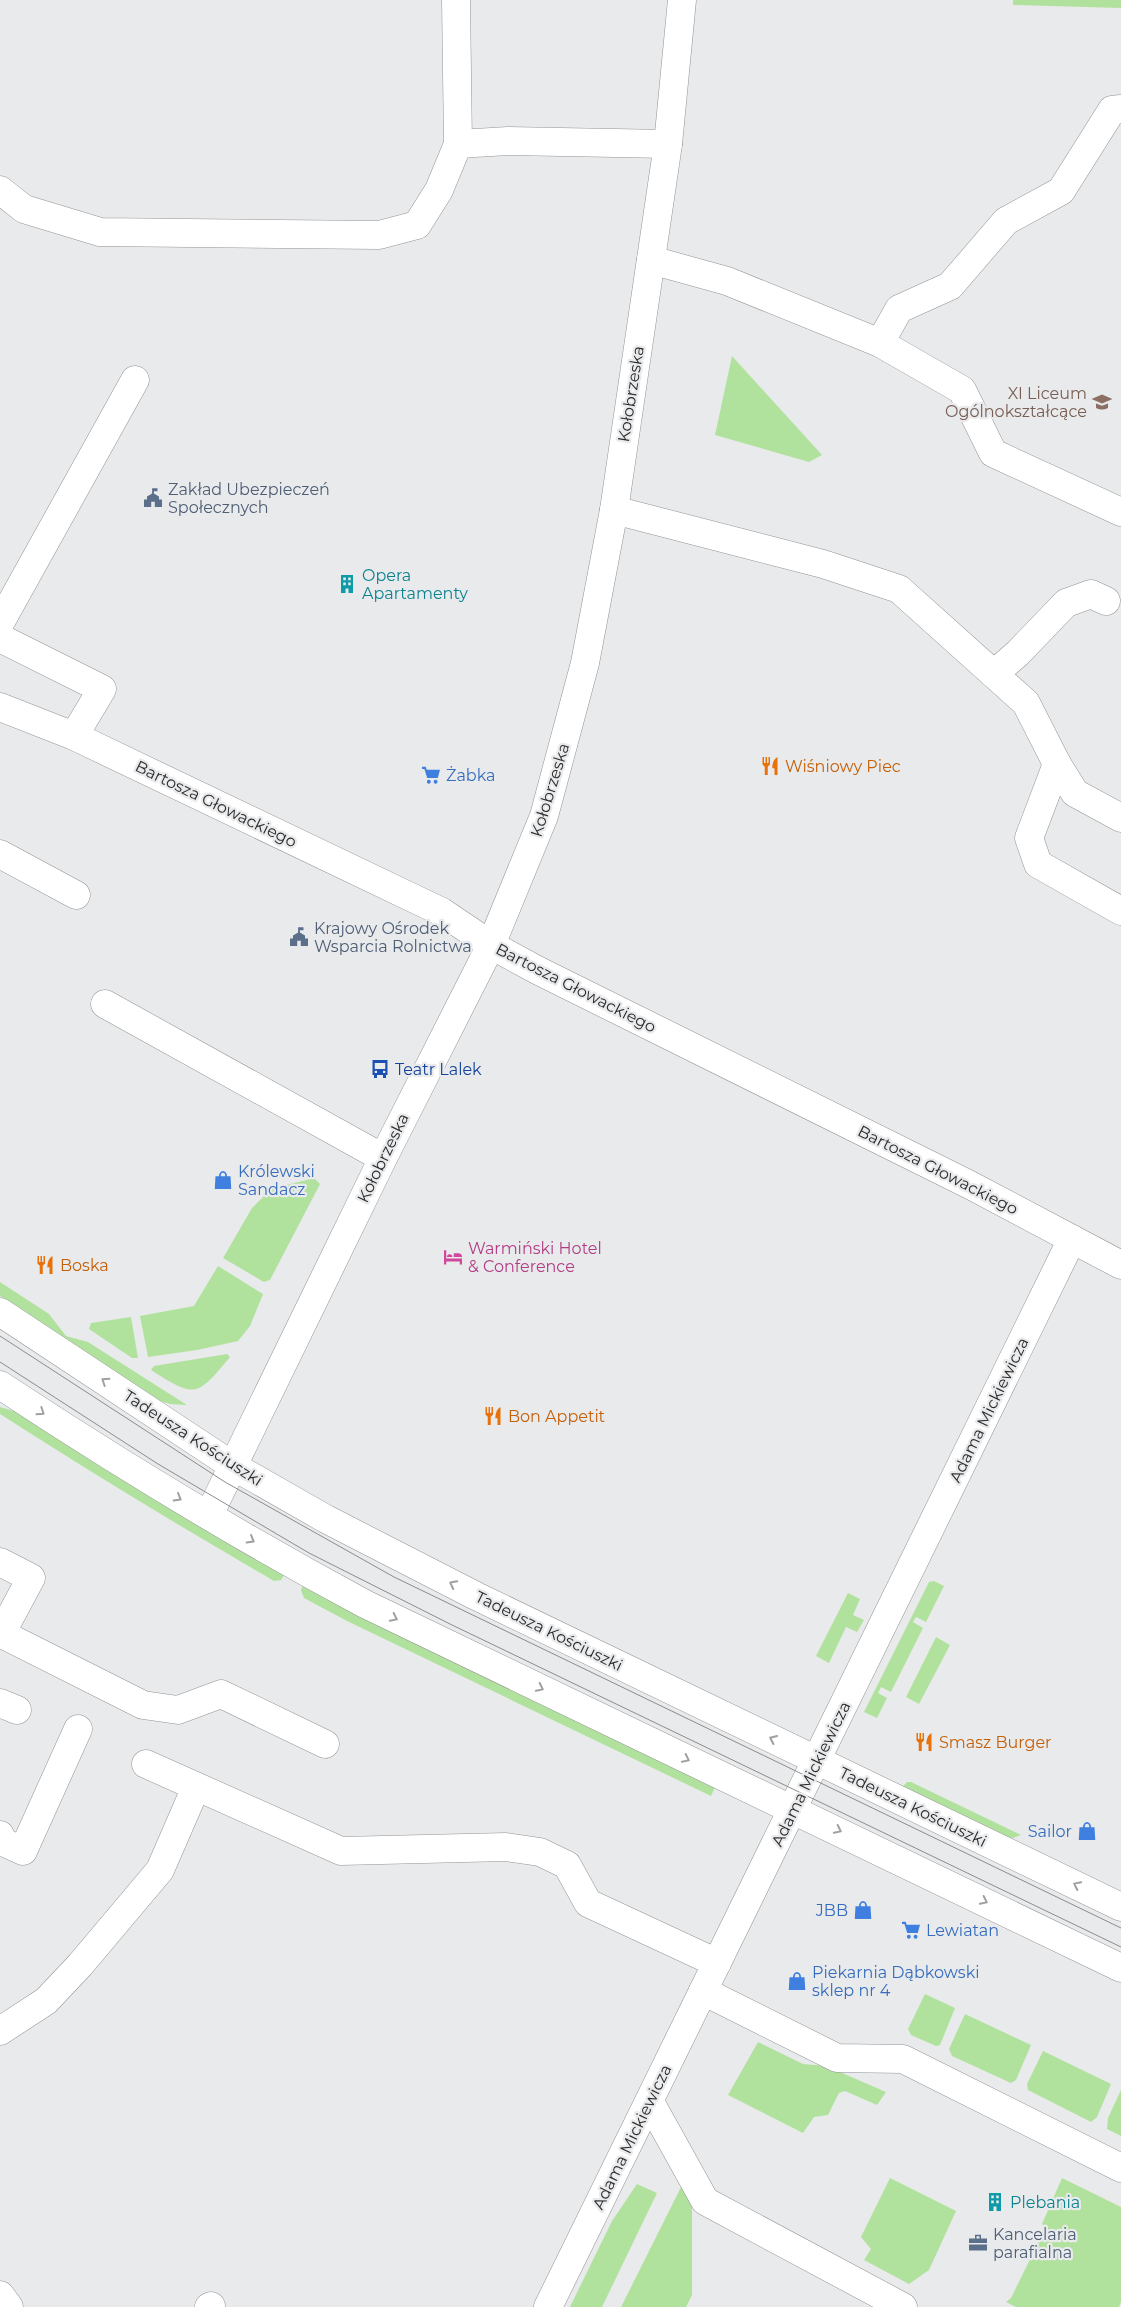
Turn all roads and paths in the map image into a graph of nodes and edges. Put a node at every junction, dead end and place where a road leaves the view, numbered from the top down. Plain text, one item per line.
1 (456, 0) edge
2 (682, 0) edge
3 (1121, 109) edge
4 (458, 144) junction
5 (668, 144) junction
6 (0, 190) edge
7 (652, 260) junction
8 (880, 343) junction
9 (135, 380) dead end
10 (614, 510) junction
11 (1121, 512) edge
12 (1106, 601) dead end
13 (0, 623) edge
14 (0, 638) edge
15 (994, 674) junction
16 (0, 707) edge
17 (74, 736) junction
18 (1057, 764) junction
19 (1121, 818) edge
20 (0, 854) edge
21 (76, 895) dead end
22 (1121, 911) edge
23 (491, 945) junction
24 (105, 1004) dead end
25 (383, 1158) junction
26 (1072, 1240) junction
27 (1121, 1265) edge
28 (0, 1312) edge
29 (0, 1385) edge
30 (233, 1466) junction
31 (209, 1516) junction
32 (0, 1562) edge
33 (1, 1634) edge
34 (78, 1729) dead end
35 (324, 1744) dead end
36 (817, 1760) junction
37 (146, 1764) dead end
38 (196, 1787) junction
39 (794, 1809) junction
40 (0, 1835) edge
41 (1121, 1906) edge
42 (717, 1963) junction
43 (1121, 1968) edge
44 (703, 1991) junction
45 (0, 2031) edge
46 (650, 2102) junction
47 (1121, 2168) edge
48 (0, 2295) edge
49 (9, 2307) edge
50 (548, 2307) edge
51 (903, 2307) edge

1 - 4 street
2 - 5 street, Kołobrzeska
3 - 8 street
4 - 5 street
4 - 6 street
5 - 7 street, Kołobrzeska
7 - 8 street
7 - 10 street, Kołobrzeska
8 - 11 street
9 - 13 street
10 - 15 street
10 - 23 street, Kołobrzeska
12 - 15 street
14 - 17 street
15 - 18 street
16 - 17 street, Bartosza Głowackiego
17 - 23 street, Bartosza Głowackiego
18 - 19 street
18 - 22 street
20 - 21 street
23 - 25 street, Kołobrzeska
23 - 26 street, Bartosza Głowackiego
24 - 25 street
25 - 30 street, Kołobrzeska
26 - 27 street, Bartosza Głowackiego
26 - 36 street, Adama Mickiewicza
30 -> 28 street, Tadeusza Kościuszki
29 -> 31 street
30 - 31 street, Kołobrzeska
36 -> 30 street, Tadeusza Kościuszki
31 -> 39 street
32 - 33 street
33 - 35 street
34 - 40 street
36 - 39 street, Adama Mickiewicza
41 -> 36 street, Tadeusza Kościuszki
37 - 38 street
38 - 42 street
38 - 45 street
39 - 42 street, Adama Mickiewicza
39 -> 43 street
42 - 44 street, Adama Mickiewicza
44 - 46 street, Adama Mickiewicza
44 - 47 street
46 - 50 street, Adama Mickiewicza
46 - 51 street
48 - 49 street

